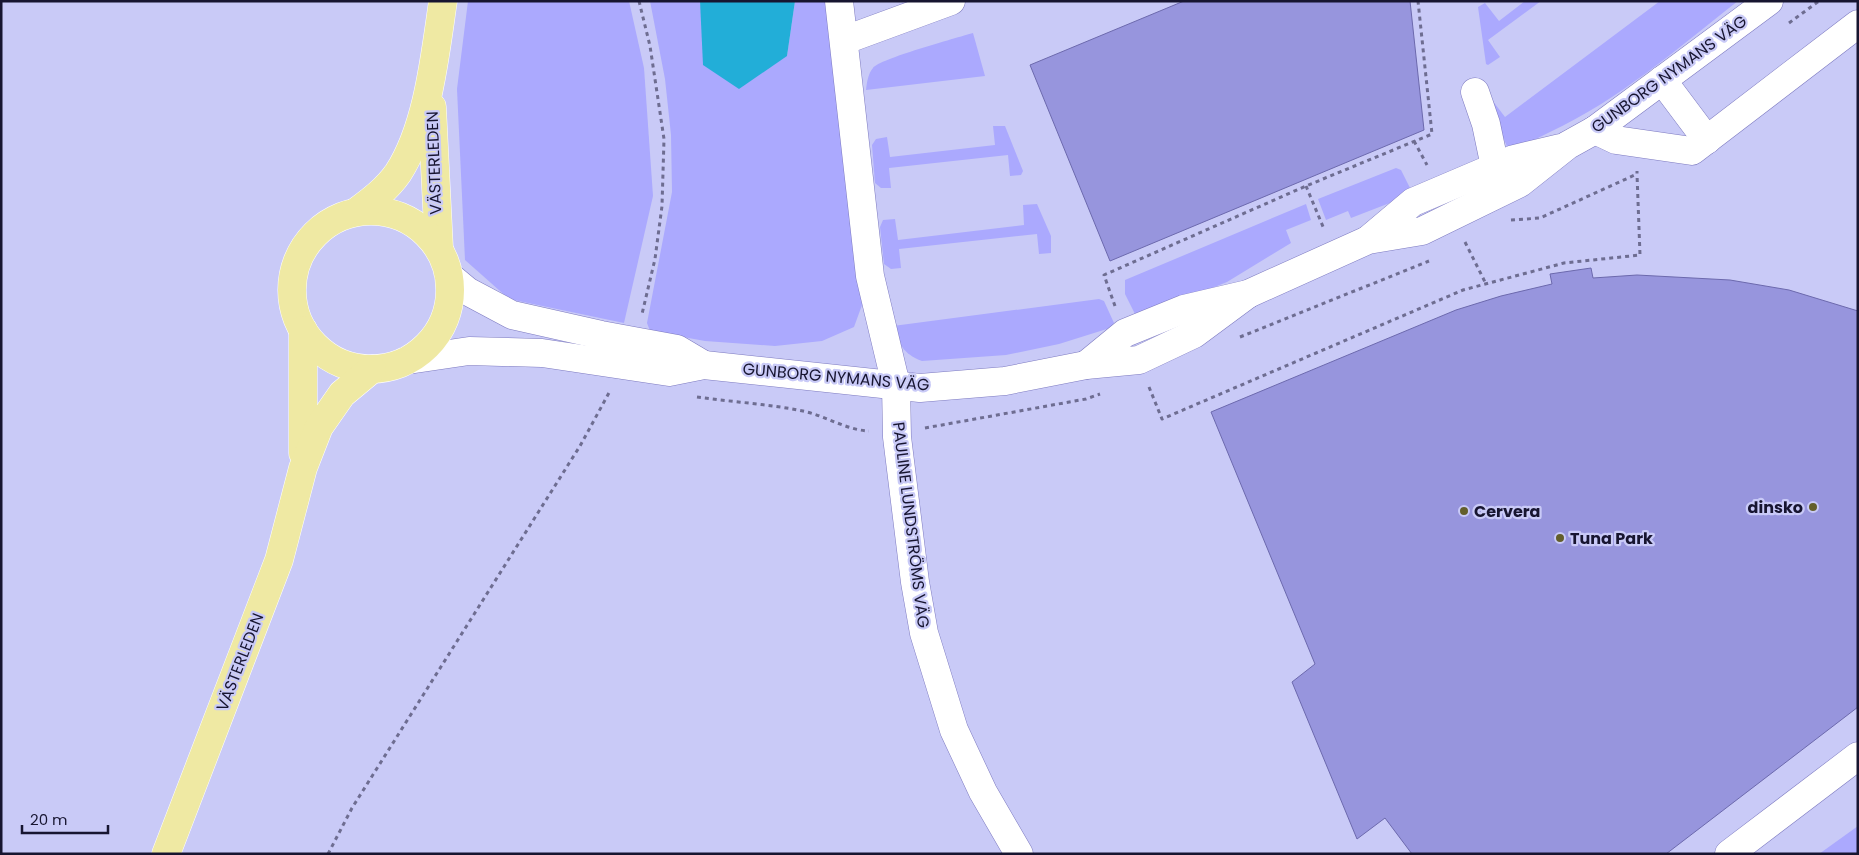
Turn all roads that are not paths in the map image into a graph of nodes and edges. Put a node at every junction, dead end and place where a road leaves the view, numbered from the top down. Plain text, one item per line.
1 (443, 1) edge
2 (838, 1) edge
3 (952, 1) edge
4 (1768, 1) edge
5 (1858, 24) edge
6 (845, 40) junction
7 (432, 78) junction
8 (1662, 80) junction
9 (1475, 92) dead end
10 (1595, 130) junction
11 (1568, 145) junction
12 (1700, 145) junction
13 (1495, 167) junction
14 (356, 212) junction
15 (1368, 240) junction
16 (438, 248) junction
17 (449, 276) junction
18 (303, 330) junction
19 (408, 360) junction
20 (704, 365) junction
21 (372, 369) junction
22 (896, 385) junction
23 (303, 468) junction
24 (1858, 756) edge
25 (166, 854) edge
26 (1019, 854) edge
27 (1730, 854) edge

1 - 7 main road, VÄSTERLEDEN
2 - 6 street, PAULINE LUNDSTRÖMS VÄG
3 - 6 street
4 - 8 street, GUNBORG NYMANS VÄG
5 - 12 street
6 - 22 street, PAULINE LUNDSTRÖMS VÄG
7 - 14 main road, VÄSTERLEDEN
7 - 16 main road, VÄSTERLEDEN
8 - 10 street, GUNBORG NYMANS VÄG
8 - 12 street
9 - 13 street
10 - 11 street, GUNBORG NYMANS VÄG
10 - 12 street
11 - 13 street, GUNBORG NYMANS VÄG
11 - 15 street, GUNBORG NYMANS VÄG
13 - 15 street, GUNBORG NYMANS VÄG
14 - 16 main road
14 - 18 main road
15 - 22 street, GUNBORG NYMANS VÄG
16 - 17 main road
17 - 19 main road
17 - 20 street, GUNBORG NYMANS VÄG
18 - 21 main road
18 - 23 main road, VÄSTERLEDEN
19 - 20 street, GUNBORG NYMANS VÄG
19 - 21 main road
20 - 22 street, GUNBORG NYMANS VÄG
21 - 23 main road, VÄSTERLEDEN
22 - 26 street, PAULINE LUNDSTRÖMS VÄG
23 - 25 main road, VÄSTERLEDEN
24 - 27 street

